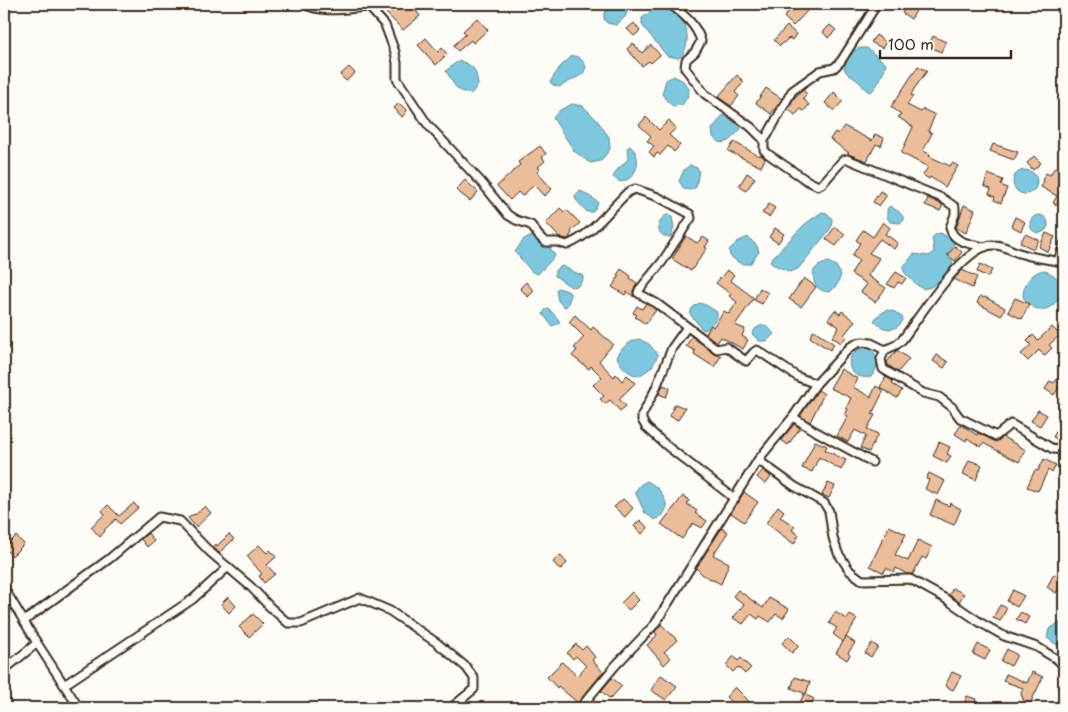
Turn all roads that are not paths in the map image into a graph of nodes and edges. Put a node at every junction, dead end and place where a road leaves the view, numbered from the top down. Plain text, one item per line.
1 (304, 4) edge
2 (670, 4) edge
3 (877, 4) edge
4 (764, 140) junction
5 (1064, 244) edge
6 (985, 246) junction
7 (1061, 262) edge
8 (687, 327) junction
9 (885, 350) junction
10 (816, 384) junction
11 (793, 417) junction
12 (1064, 450) edge
13 (758, 460) junction
14 (872, 462) dead end
15 (734, 499) junction
16 (228, 567) junction
17 (5, 592) edge
18 (24, 621) junction
19 (37, 643) junction
20 (1064, 666) edge
21 (4, 670) edge
22 (64, 685) junction
23 (1064, 702) edge
24 (77, 707) edge
25 (451, 708) edge
26 (580, 708) edge
27 (1059, 708) edge

1 - 8 street
2 - 4 street
3 - 4 street
4 - 6 street
5 - 7 street
6 - 7 street
6 - 9 street
8 - 10 street
8 - 15 street
9 - 10 street
9 - 12 street
10 - 11 street
11 - 13 street
11 - 14 street
13 - 15 street
13 - 20 street
15 - 26 street
16 - 18 street
16 - 22 street
16 - 25 street
17 - 18 street
18 - 19 street
19 - 21 street
19 - 22 street
22 - 24 street
23 - 27 street

